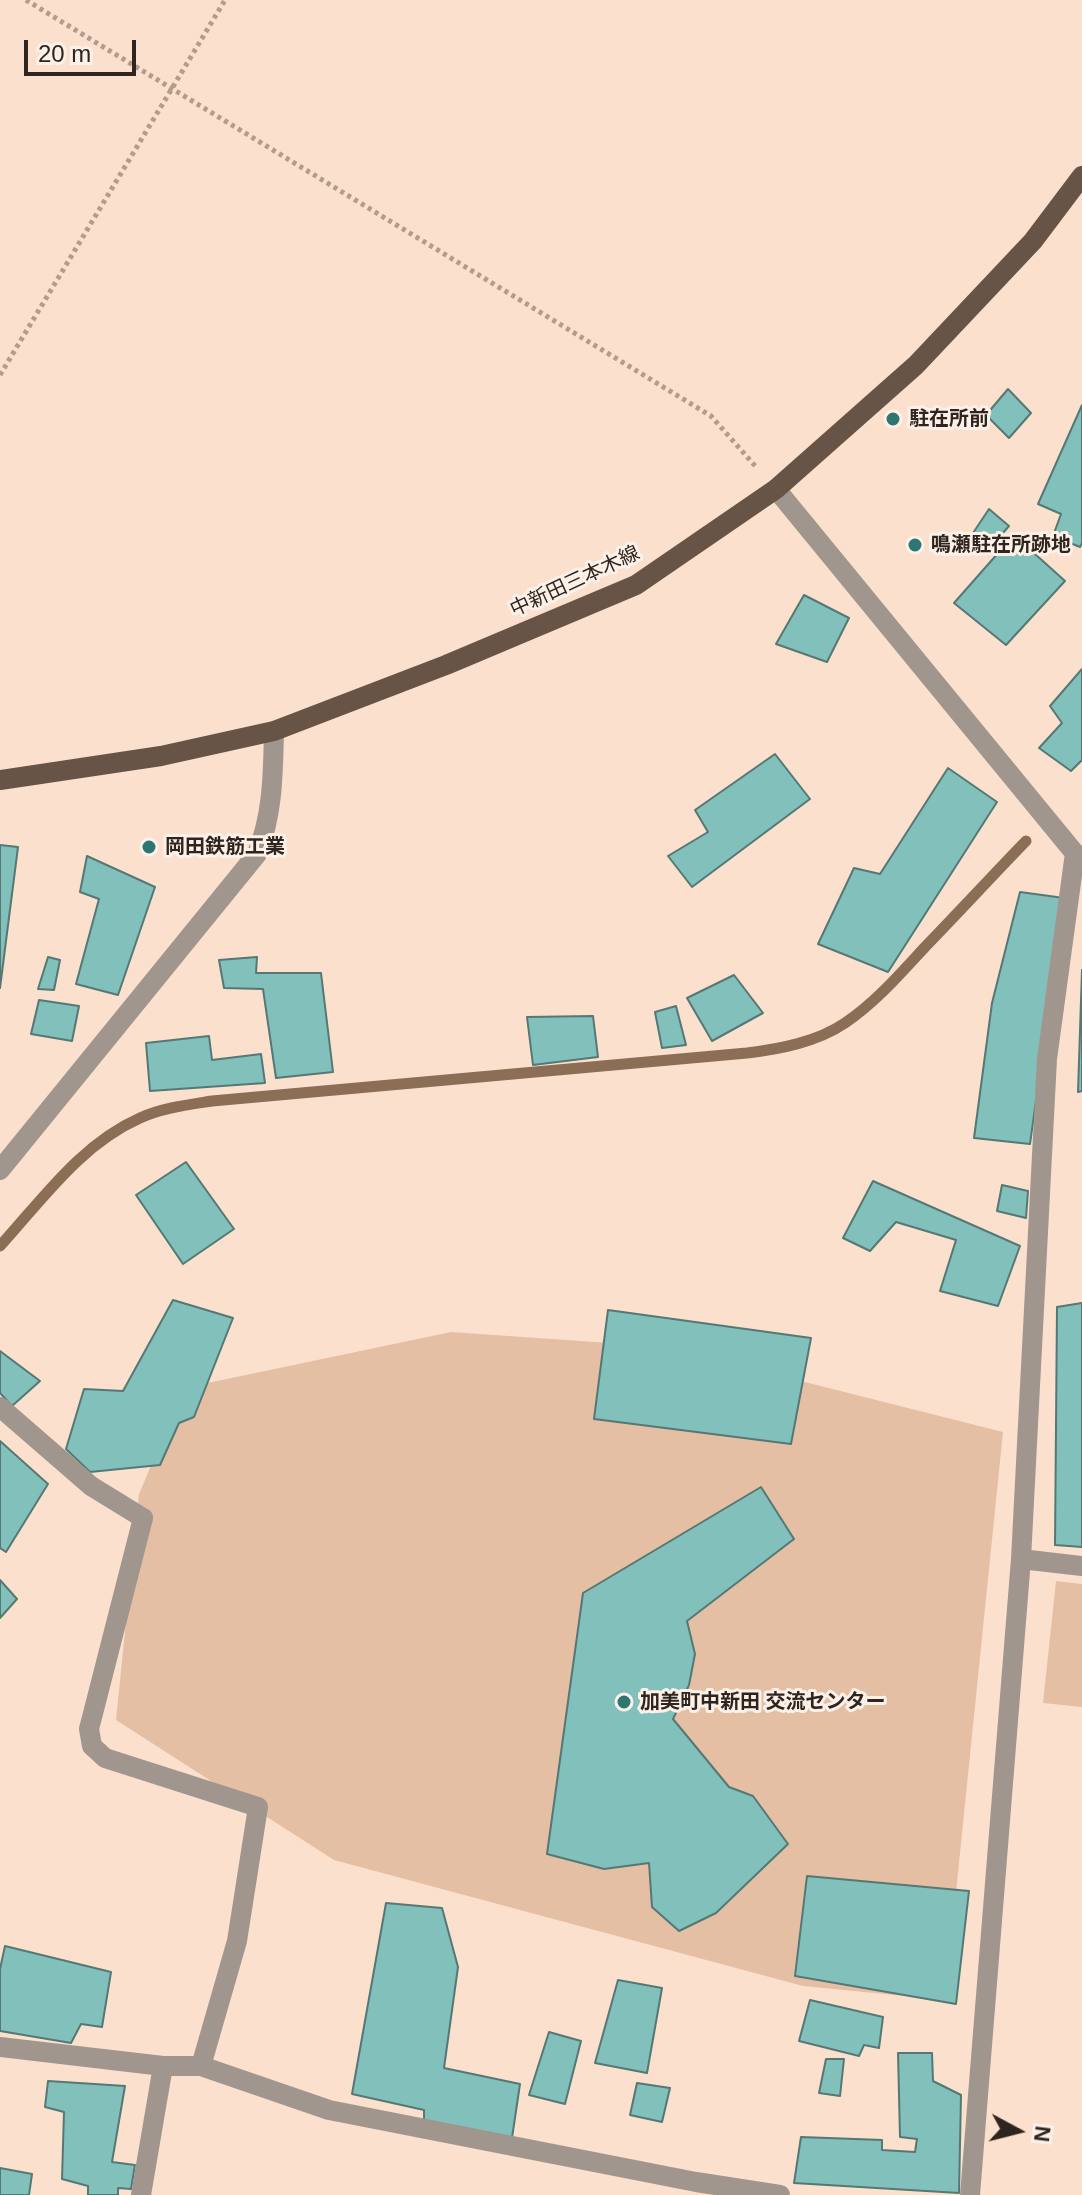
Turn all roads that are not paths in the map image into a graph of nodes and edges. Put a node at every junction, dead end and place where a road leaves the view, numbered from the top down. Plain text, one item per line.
1 (1082, 176) edge
2 (776, 489) junction
3 (274, 731) junction
4 (0, 780) edge
5 (1079, 858) edge
6 (0, 1170) edge
7 (0, 1407) edge
8 (1021, 1559) junction
9 (1082, 1566) edge
10 (0, 2047) edge
11 (163, 2066) junction
12 (201, 2066) junction
13 (141, 2195) edge
14 (780, 2195) edge
15 (970, 2195) edge

1 - 2 main road, 中新田三本木線
2 - 3 main road, 中新田三本木線
2 - 5 street
3 - 4 main road, 中新田三本木線
3 - 6 street
5 - 8 street
7 - 12 street
8 - 9 street
8 - 15 street
10 - 11 street
11 - 12 street
11 - 13 street
12 - 14 street

